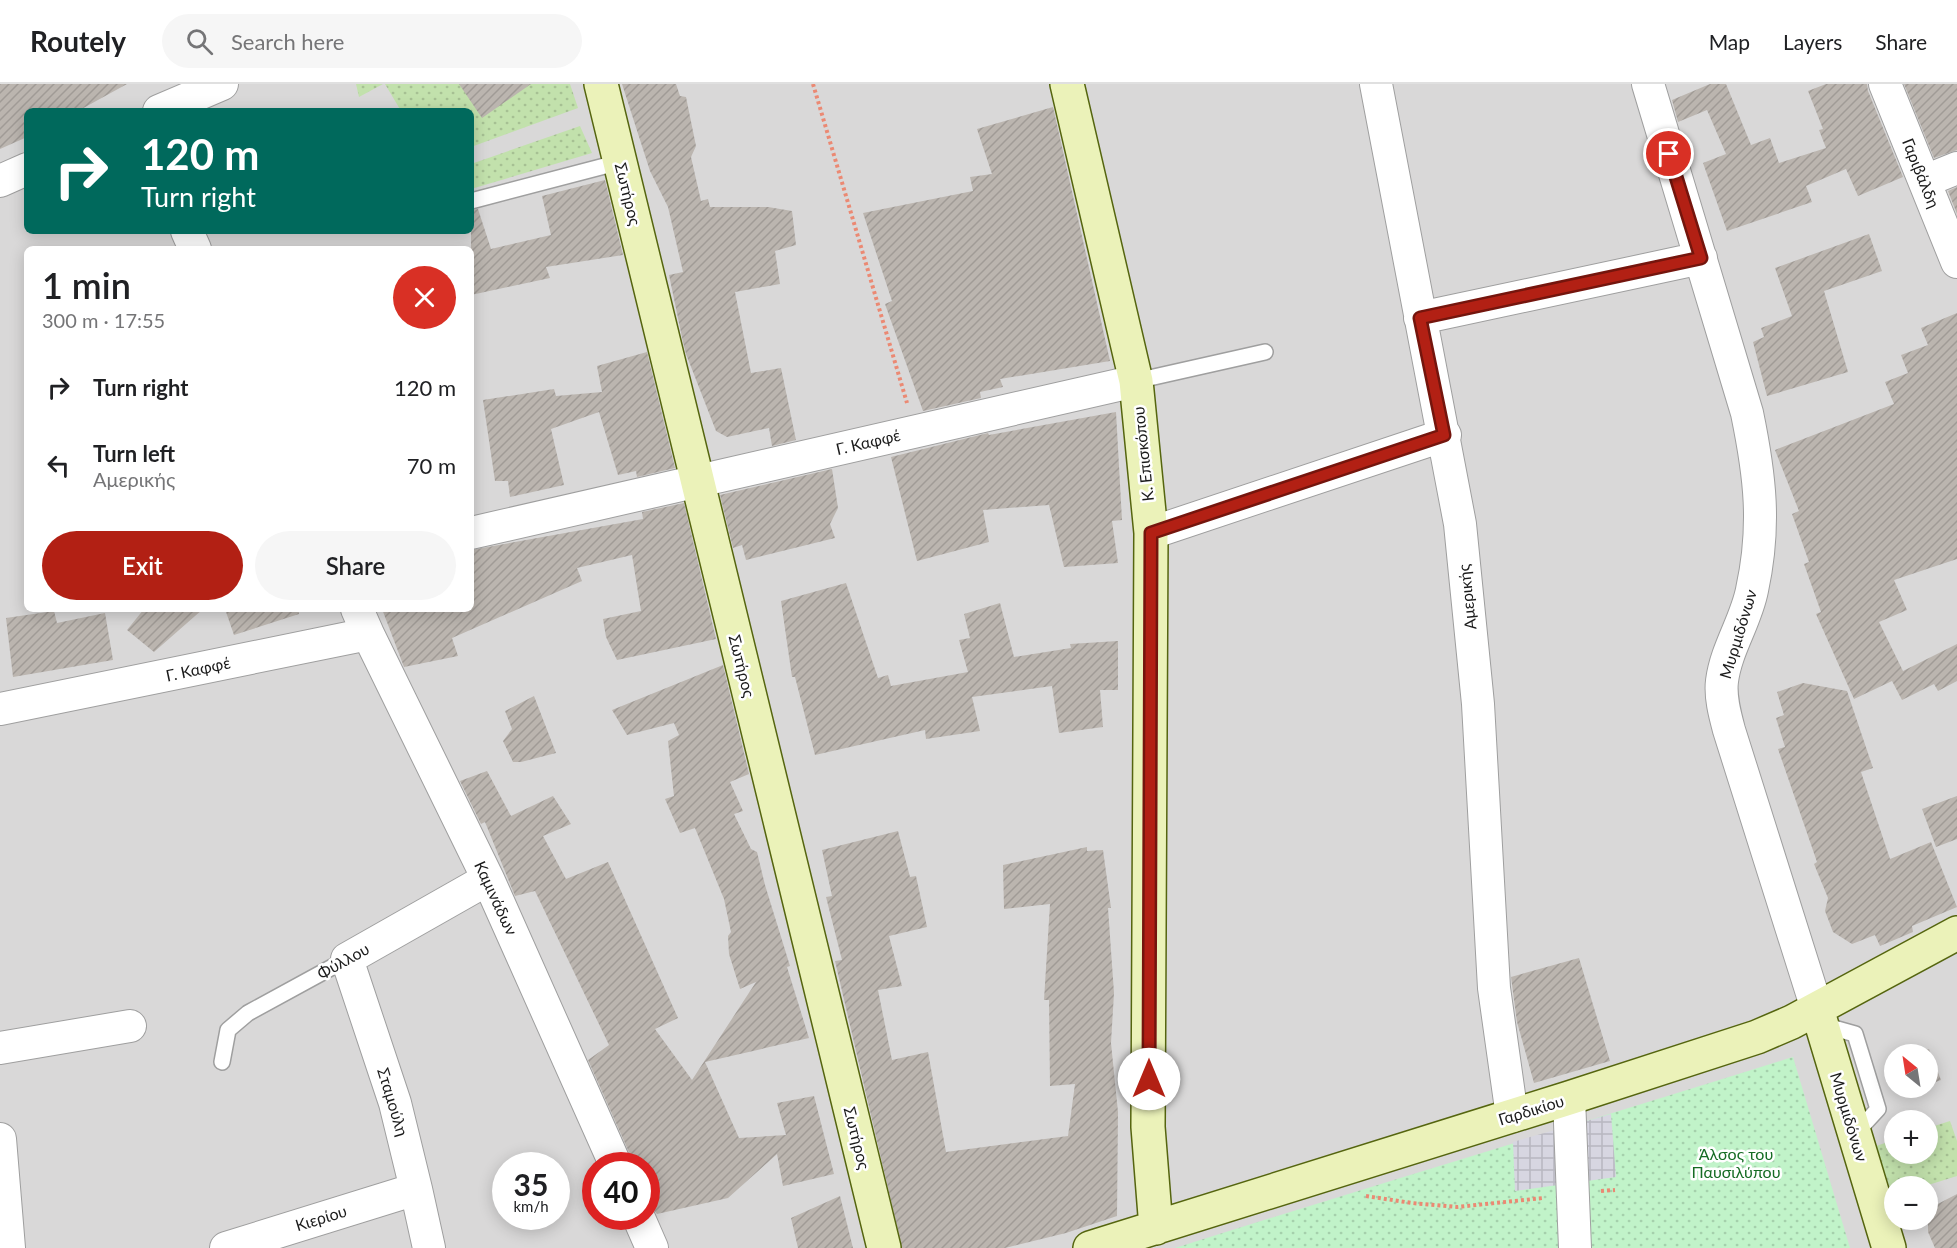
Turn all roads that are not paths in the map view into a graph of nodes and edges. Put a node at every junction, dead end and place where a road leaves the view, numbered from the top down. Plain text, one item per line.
1 (222, 84) edge
2 (601, 84) edge
3 (1067, 84) edge
4 (1376, 84) edge
5 (1648, 84) edge
6 (1885, 84) edge
7 (166, 108) edge
8 (620, 162) junction
9 (1957, 168) edge
10 (24, 170) edge
11 (0, 181) edge
12 (1925, 181) junction
13 (474, 200) edge
14 (1701, 258) junction
15 (1957, 261) edge
16 (1420, 318) junction
17 (1265, 352) dead end
18 (1136, 381) junction
19 (1444, 435) junction
20 (697, 480) junction
21 (474, 532) edge
22 (1151, 533) junction
23 (363, 622) edge
24 (0, 709) edge
25 (488, 879) junction
26 (1957, 933) edge
27 (347, 959) junction
28 (1819, 1017) junction
29 (130, 1026) dead end
30 (0, 1048) edge
31 (222, 1062) dead end
32 (1569, 1098) junction
33 (1512, 1116) junction
34 (0, 1139) edge
35 (610, 1152) edge
36 (416, 1189) junction
37 (1156, 1228) junction
38 (644, 1230) edge
39 (9, 1248) edge
40 (226, 1248) edge
41 (429, 1248) edge
42 (652, 1248) edge
43 (884, 1248) edge
44 (1090, 1248) edge
45 (1575, 1248) edge
46 (1889, 1248) edge

1 - 7 street
2 - 8 street, Σωτήρος
3 - 18 street, Κ. Επισκόπου
4 - 16 street, Αμερικής
5 - 14 street, Μυρμιδόνων
6 - 12 street, Γαριβάλδη
8 - 13 lane
8 - 20 street, Σωτήρος
9 - 12 street
10 - 11 street
12 - 15 street, Γαριβάλδη
14 - 16 street
14 - 28 street, Μυρμιδόνων
16 - 19 street, Αμερικής
17 - 18 lane, Γ. Καφφέ
18 - 20 street, Γ. Καφφέ
18 - 22 street, Κ. Επισκόπου
19 - 22 street
19 - 33 street, Αμερικής
20 - 21 street, Γ. Καφφέ
20 - 43 street, Σωτήρος
22 - 37 street, Κ. Επισκόπου
23 - 24 street, Γ. Καφφέ
23 - 25 street, Καμινάδων
25 - 27 street, Φύλλου
25 - 35 street, Καμινάδων
26 - 28 street, Γαρδικίου
27 - 31 lane, Φύλλου
27 - 36 street, Σταμούλη
28 - 32 street, Γαρδικίου
28 - 46 street, Μυρμιδόνων
29 - 30 street
32 - 33 street, Γαρδικίου
32 - 45 street
33 - 37 street, Γαρδικίου
34 - 39 street
36 - 40 street, Κιερίου
36 - 41 street, Σταμούλη
37 - 44 street, Γαρδικίου
38 - 42 street

